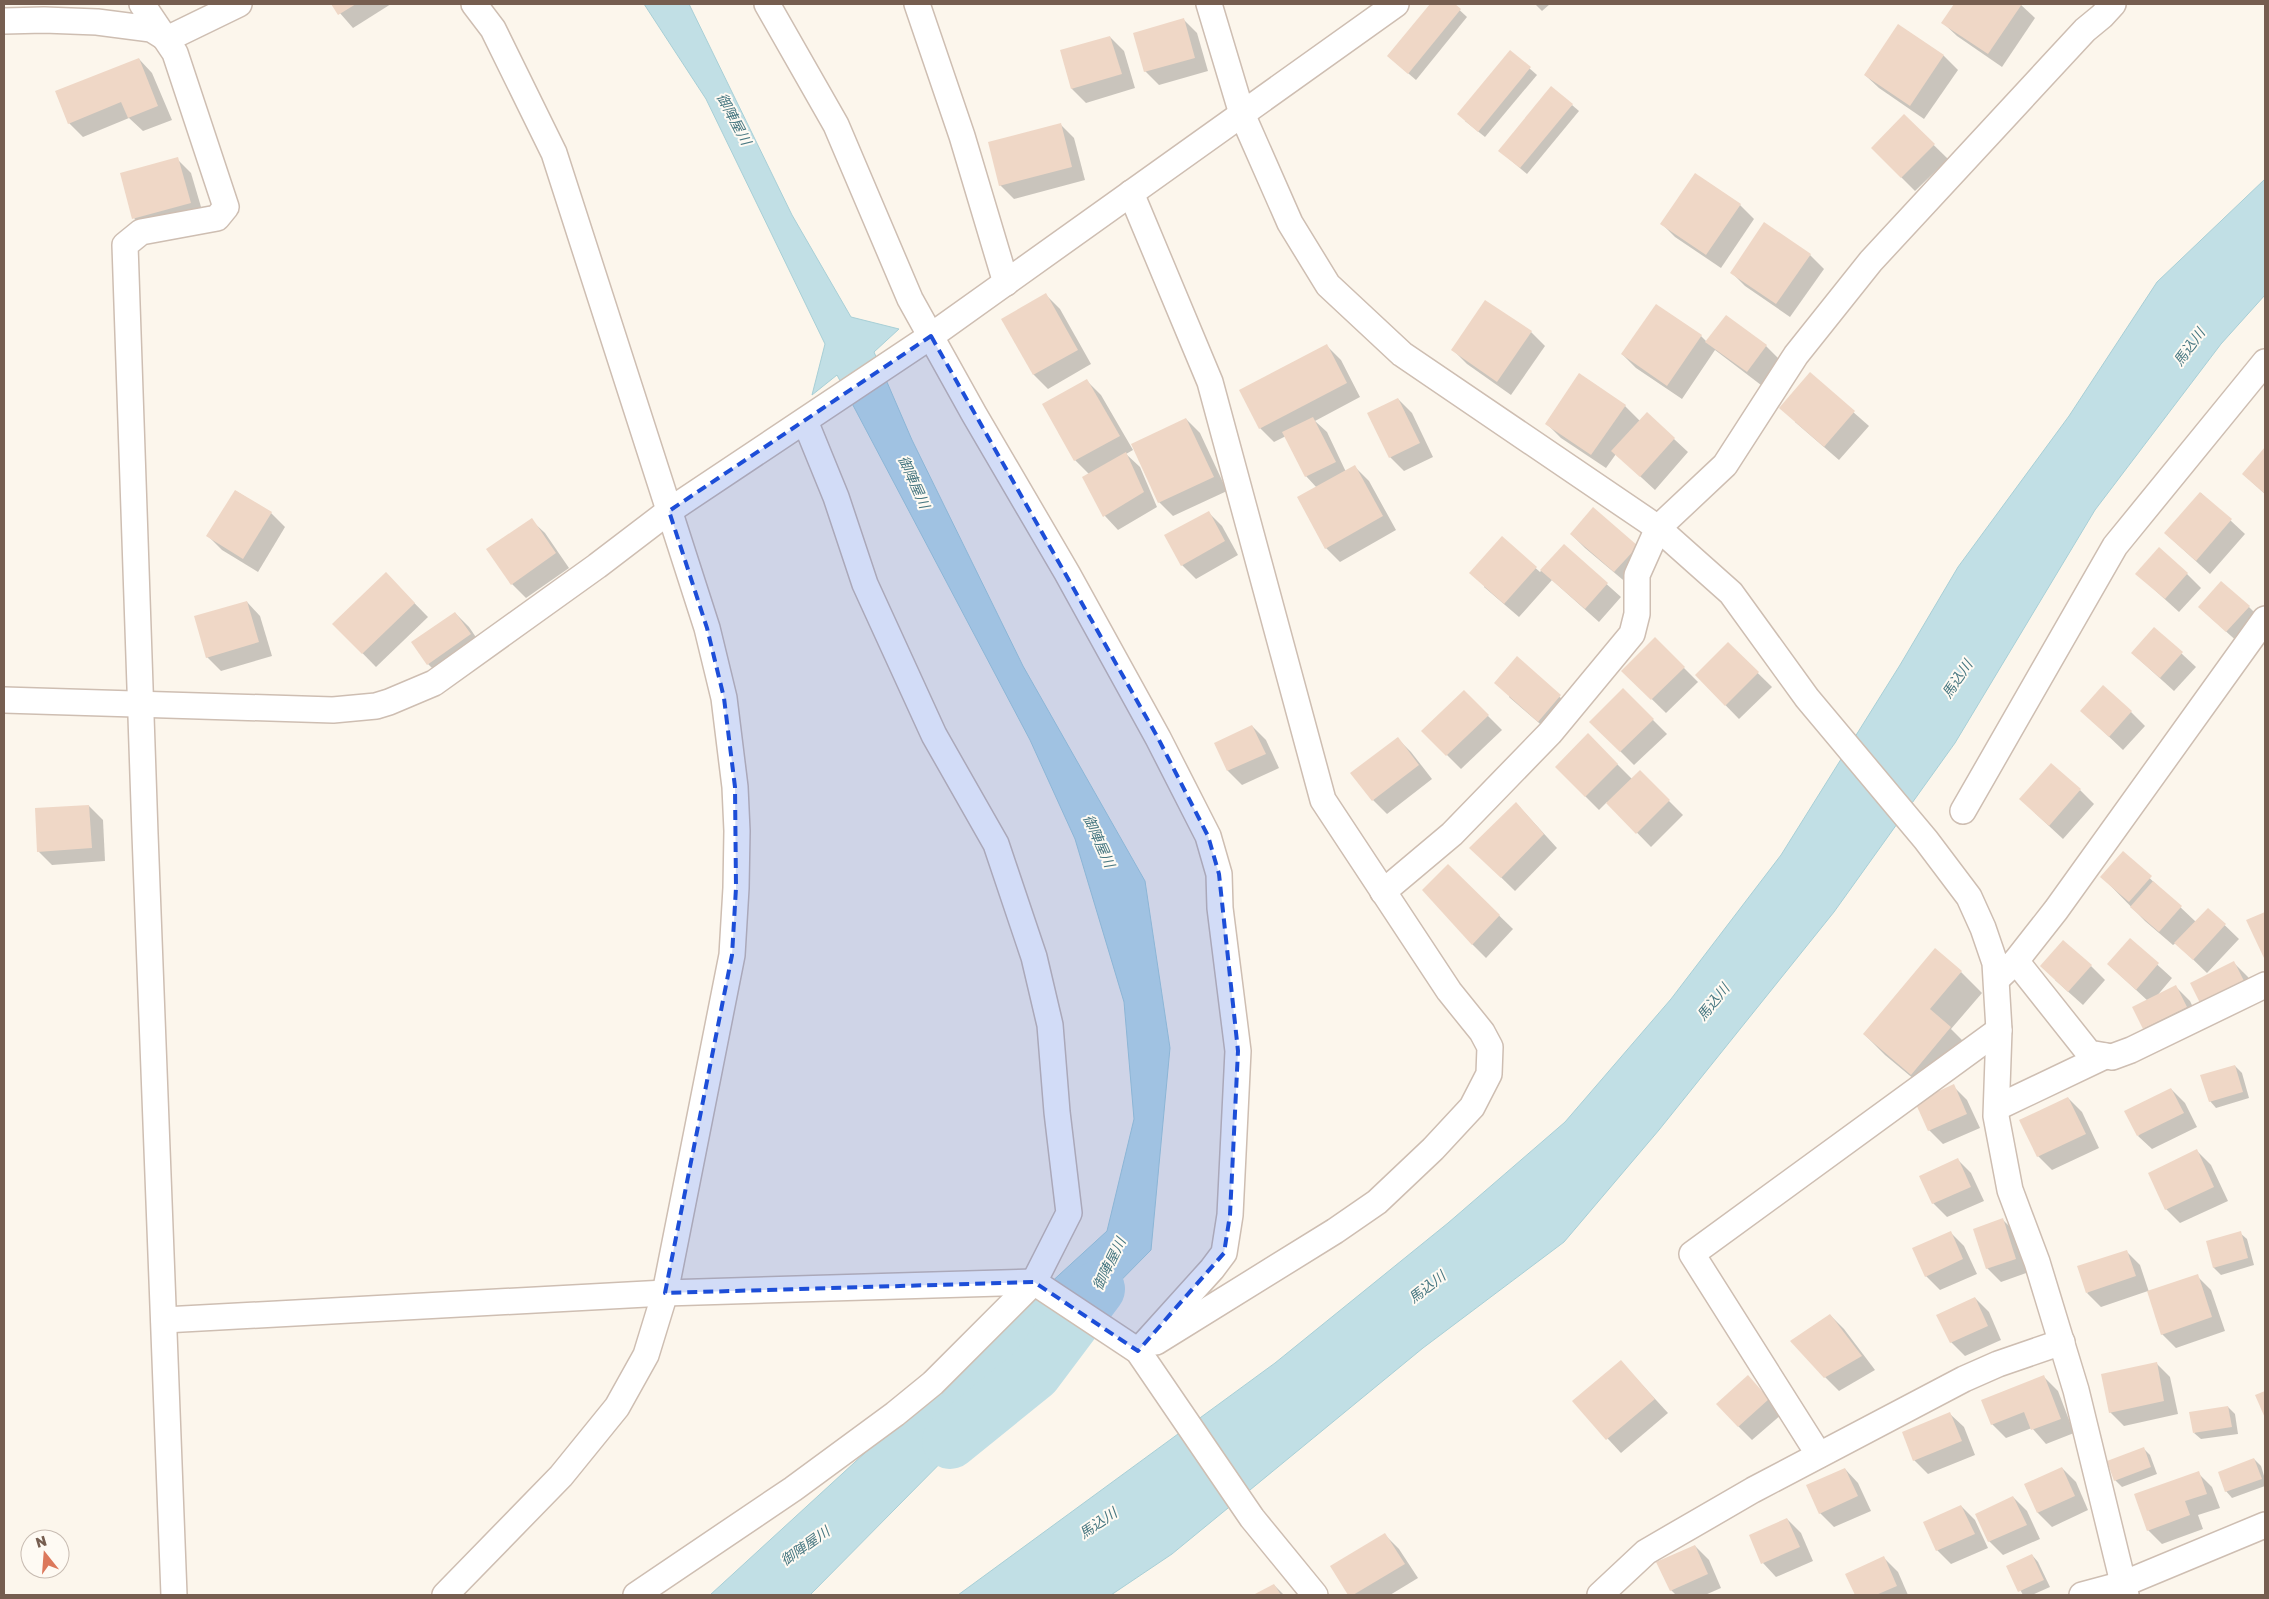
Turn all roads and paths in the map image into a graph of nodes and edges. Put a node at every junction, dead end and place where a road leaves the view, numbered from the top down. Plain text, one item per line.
1 (142, 4) edge
2 (239, 4) edge
3 (474, 4) edge
4 (767, 4) edge
5 (918, 4) edge
6 (1208, 4) edge
7 (1396, 4) edge
8 (2113, 4) edge
9 (4, 21) edge
10 (167, 39) junction
11 (1242, 114) junction
12 (1131, 193) junction
13 (1006, 282) junction
14 (925, 340) junction
15 (2265, 362) edge
16 (811, 417) junction
17 (670, 511) junction
18 (1658, 528) junction
19 (2265, 619) edge
20 (4, 700) edge
21 (141, 704) junction
22 (1963, 811) dead end
23 (1383, 892) junction
24 (2016, 961) junction
25 (1997, 979) junction
26 (2265, 984) edge
27 (1999, 1030) junction
28 (2105, 1056) junction
29 (1998, 1107) junction
30 (1034, 1282) junction
31 (665, 1293) junction
32 (164, 1320) junction
33 (2062, 1342) junction
34 (1138, 1351) junction
35 (1820, 1455) junction
36 (2265, 1525) edge
37 (2124, 1590) edge
38 (174, 1595) edge
39 (445, 1595) edge
40 (636, 1595) edge
41 (1315, 1595) edge
42 (1600, 1595) edge
43 (2082, 1595) edge

1 - 10 street
2 - 10 street
3 - 17 street
4 - 14 street
5 - 13 street
6 - 11 street
7 - 11 street
8 - 18 street
9 - 10 street
10 - 21 street
11 - 12 street
11 - 18 street
12 - 13 street
12 - 23 street
13 - 14 street
14 - 16 street
14 - 34 street
15 - 22 street
16 - 17 street
16 - 30 street
17 - 21 street
17 - 31 street
18 - 23 street
18 - 25 street
19 - 24 street
20 - 21 street
21 - 32 street
23 - 34 street
24 - 25 street
24 - 28 street
25 - 27 street
26 - 28 street
27 - 29 street
27 - 35 street
28 - 29 street
29 - 33 street
30 - 31 street
30 - 34 street
30 - 40 street
31 - 32 street
31 - 39 street
32 - 38 street
33 - 35 street
33 - 37 street
34 - 41 street
35 - 42 street
36 - 37 street
37 - 43 street

